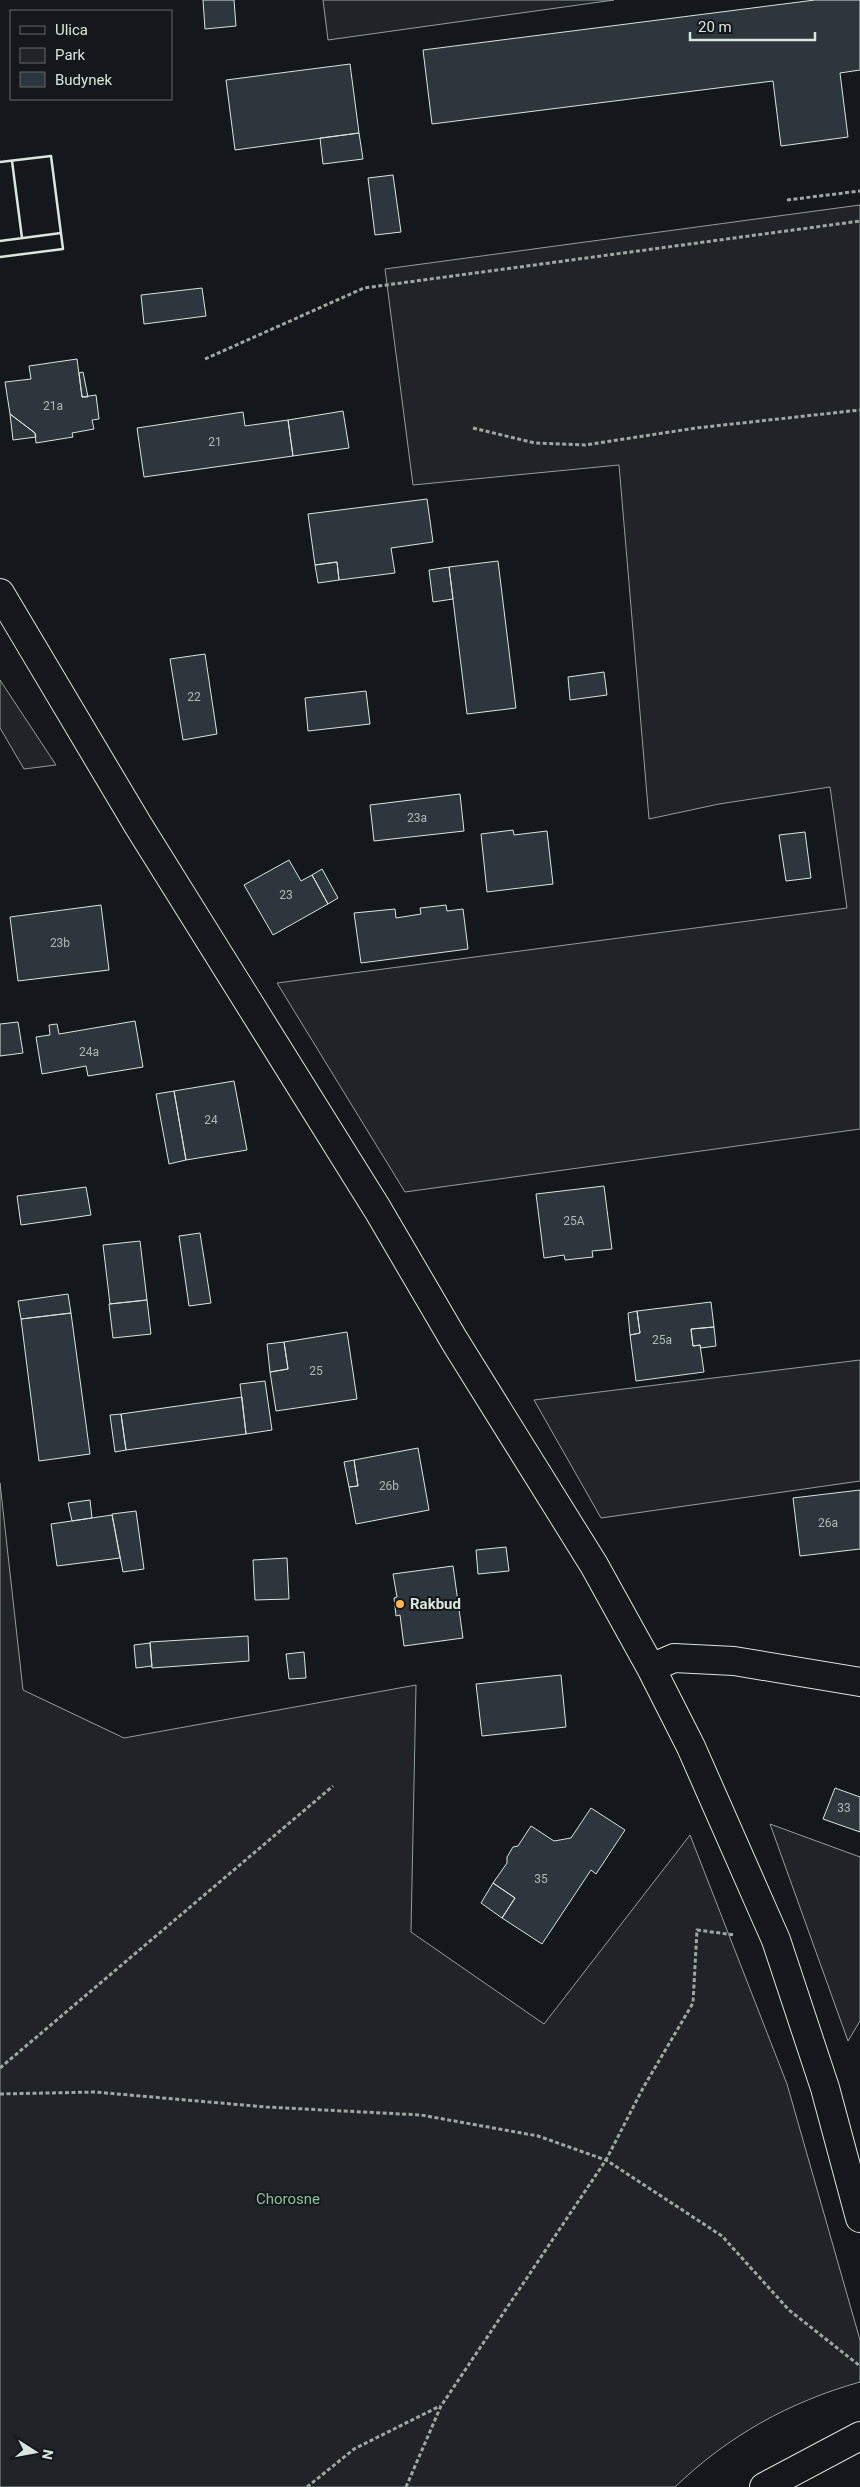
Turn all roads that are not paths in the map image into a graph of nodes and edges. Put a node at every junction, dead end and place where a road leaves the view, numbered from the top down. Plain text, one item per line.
1 (0, 593) edge
2 (652, 1668) junction
3 (860, 1682) edge
4 (860, 2218) edge
5 (860, 2436) edge
6 (764, 2487) edge

1 - 2 street
2 - 3 street
2 - 4 street
5 - 6 street

